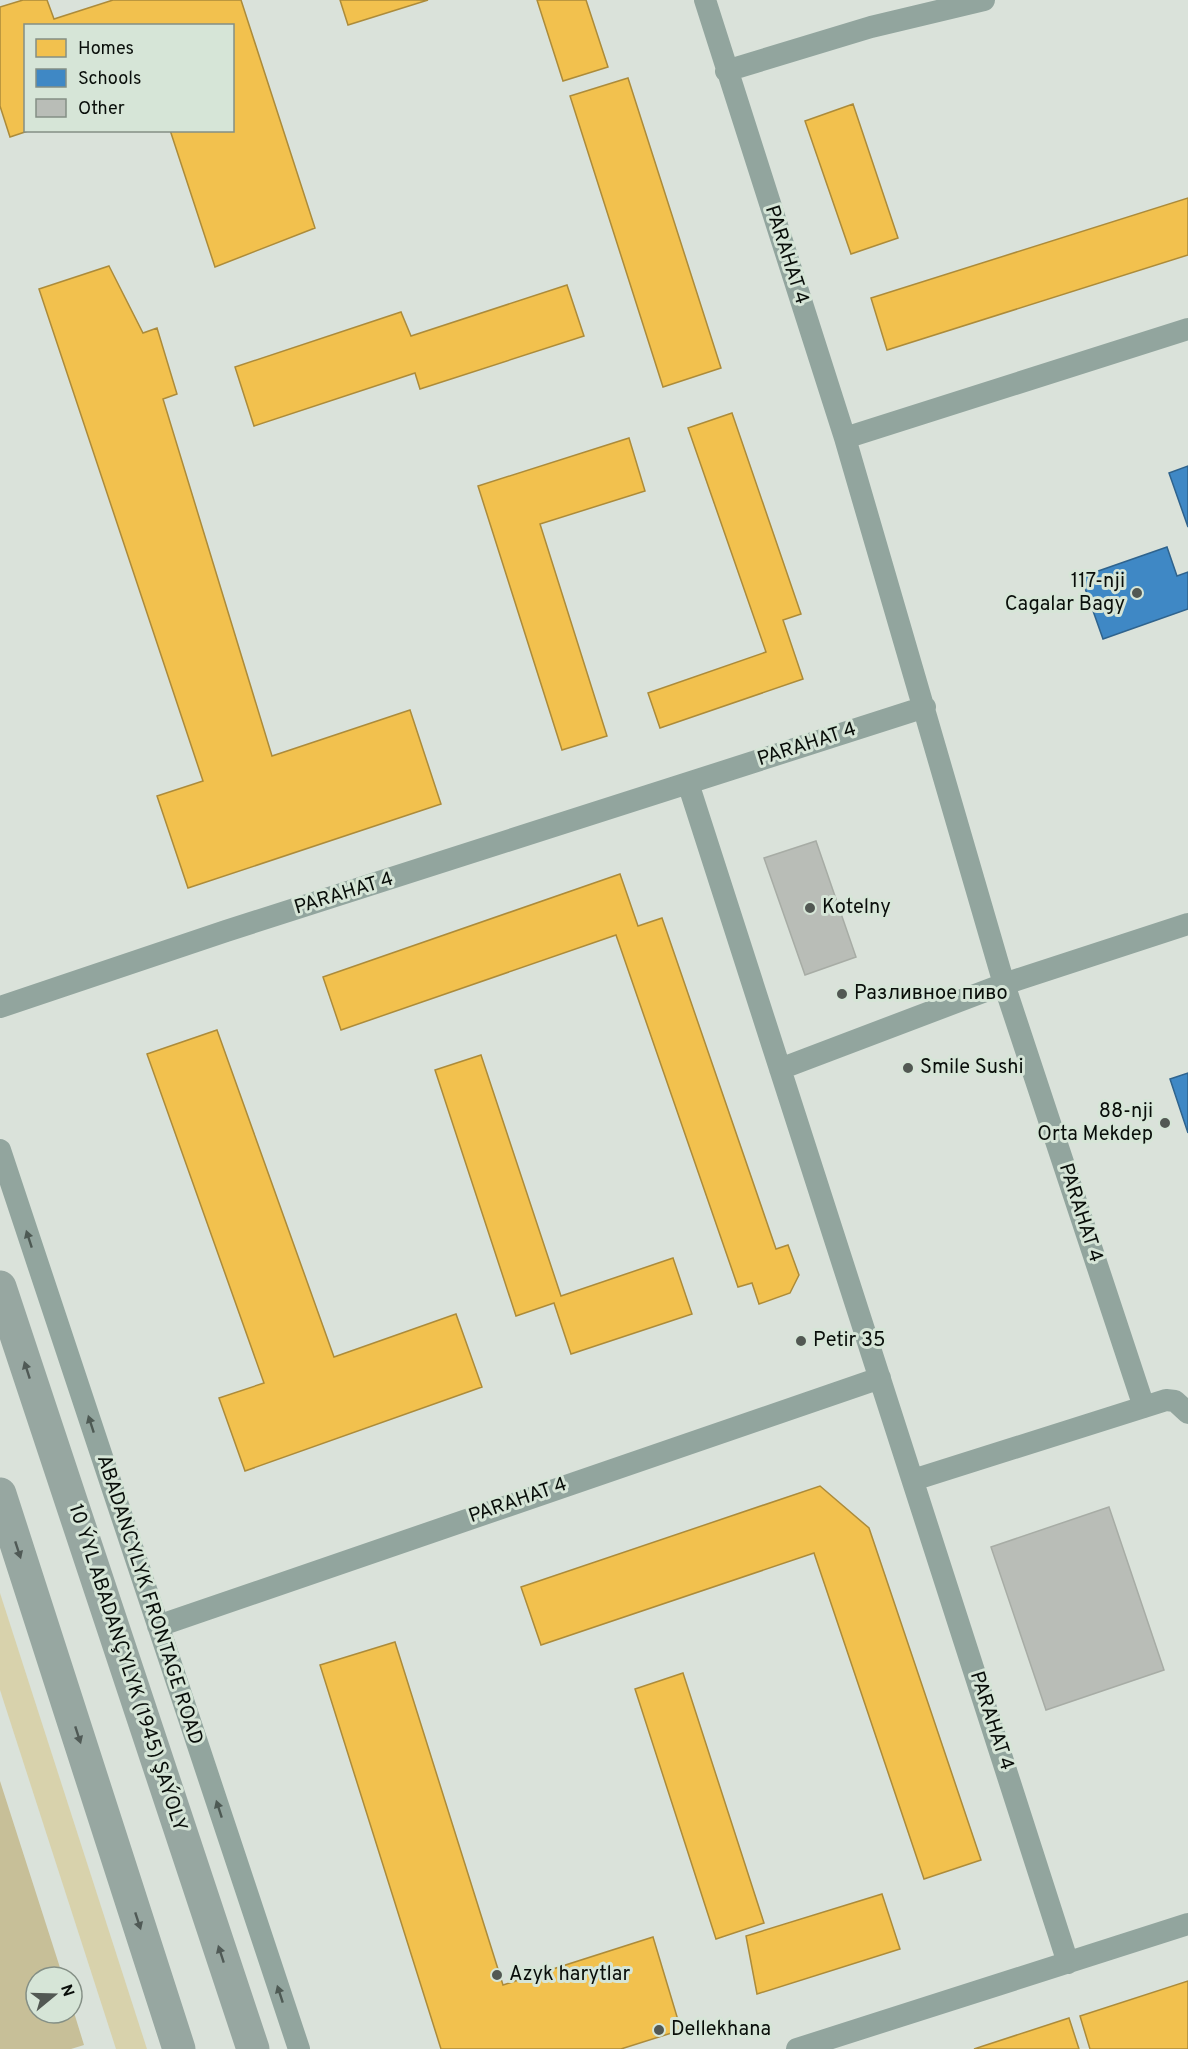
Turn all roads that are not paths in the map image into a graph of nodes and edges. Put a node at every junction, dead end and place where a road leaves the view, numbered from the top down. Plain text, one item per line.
1 (705, 0) edge
2 (984, 0) edge
3 (726, 71) junction
4 (1188, 329) edge
5 (845, 438) junction
6 (925, 707) junction
7 (688, 783) junction
8 (1188, 924) edge
9 (1004, 984) junction
10 (0, 1007) edge
11 (780, 1069) junction
12 (0, 1150) edge
13 (0, 1287) edge
14 (880, 1378) junction
15 (1144, 1407) junction
16 (1188, 1413) edge
17 (913, 1480) junction
18 (0, 1494) edge
19 (158, 1626) junction
20 (1188, 1924) edge
21 (1068, 1963) junction
22 (179, 2049) edge
23 (253, 2049) edge
24 (299, 2049) edge
25 (797, 2049) edge

1 - 3 street, PARAHAT 4
2 - 3 street
3 - 5 street, PARAHAT 4
4 - 5 street
5 - 6 street, PARAHAT 4
6 - 7 street, PARAHAT 4
6 - 9 street, PARAHAT 4
7 - 10 street, PARAHAT 4
7 - 11 street, PARAHAT 4
8 - 9 street
9 - 11 street
9 - 15 street, PARAHAT 4
11 - 14 street, PARAHAT 4
19 -> 12 street, ABADANCYLYK FRONTAGE ROAD
23 -> 13 main road, 10 ÝYL ABADANÇYLYK (1945) ŞAÝOLY
14 - 17 street, PARAHAT 4
14 - 19 street, PARAHAT 4
15 - 16 street
15 - 17 street
17 - 21 street, PARAHAT 4
18 -> 22 main road
24 -> 19 street, ABADANCYLYK FRONTAGE ROAD
20 - 21 street
21 - 25 street

